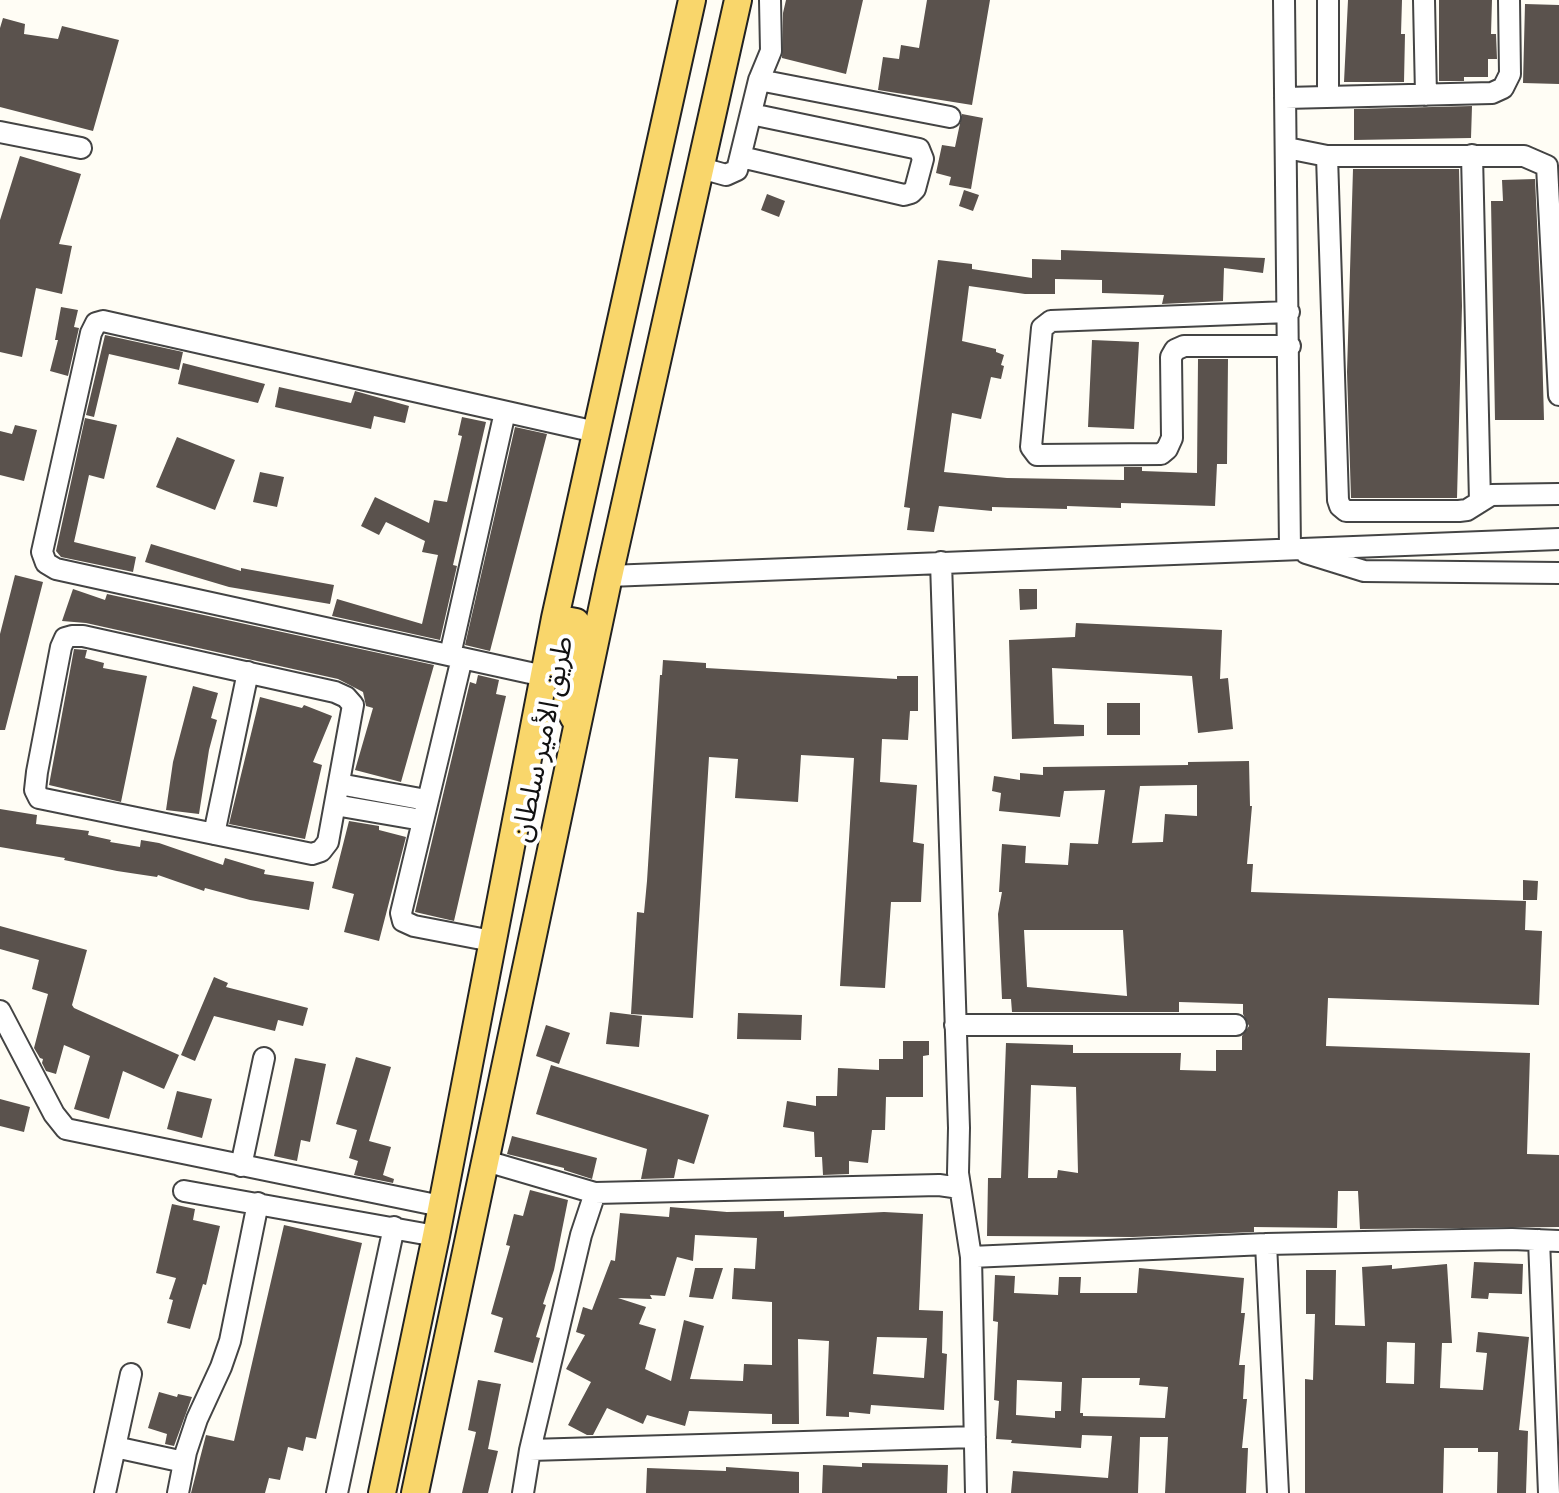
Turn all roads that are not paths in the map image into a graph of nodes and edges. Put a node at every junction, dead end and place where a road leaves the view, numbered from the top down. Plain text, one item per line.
1 (692, 0) edge
2 (738, 0) edge
3 (770, 0) edge
4 (1284, 0) edge
5 (1328, 0) edge
6 (1424, 0) edge
7 (1509, 0) edge
8 (759, 80) junction
9 (1426, 95) junction
10 (1328, 97) junction
11 (1285, 98) junction
12 (751, 114) junction
13 (950, 117) dead end
14 (0, 132) edge
15 (81, 148) dead end
16 (1287, 148) junction
17 (1472, 155) junction
18 (1327, 156) junction
19 (741, 157) junction
20 (1553, 166) edge
21 (701, 168) junction
22 (1289, 312) junction
23 (1183, 315) junction
24 (1184, 346) junction
25 (1290, 346) junction
26 (1559, 395) edge
27 (505, 412) junction
28 (596, 432) junction
29 (1559, 494) edge
30 (1480, 502) junction
31 (1559, 539) edge
32 (1290, 549) junction
33 (941, 562) junction
34 (1559, 573) edge
35 (609, 576) junction
36 (555, 618) junction
37 (456, 657) junction
38 (248, 672) junction
39 (544, 676) junction
40 (579, 728) junction
41 (339, 784) junction
42 (335, 805) junction
43 (424, 810) junction
44 (214, 834) junction
45 (492, 941) junction
46 (0, 1011) edge
47 (955, 1025) junction
48 (1236, 1025) dead end
49 (264, 1058) dead end
50 (486, 1161) junction
51 (241, 1166) junction
52 (960, 1188) junction
53 (184, 1191) dead end
54 (595, 1193) junction
55 (258, 1203) junction
56 (441, 1206) junction
57 (394, 1227) junction
58 (436, 1236) junction
59 (1549, 1240) edge
60 (1266, 1244) junction
61 (971, 1257) junction
62 (131, 1374) dead end
63 (975, 1437) junction
64 (115, 1447) junction
65 (530, 1450) junction
66 (184, 1462) junction
67 (105, 1493) edge
68 (178, 1493) edge
69 (337, 1493) edge
70 (382, 1493) edge
71 (415, 1493) edge
72 (523, 1493) edge
73 (976, 1493) edge
74 (1278, 1493) edge
75 (1549, 1493) edge

1 - 28 main road, طريق الأمير سلطان
2 - 21 main road, طريق الأمير سلطان
3 - 8 street
4 - 11 street
5 - 10 street
6 - 9 street
7 - 9 street
8 - 12 street
8 - 13 street
9 - 10 street
10 - 11 street
11 - 16 street
12 - 19 street
12 - 19 street
14 - 15 street
16 - 18 street
16 - 22 street
17 - 18 street
17 - 20 street
17 - 30 street
18 - 30 street
19 - 21 street
20 - 26 street
21 - 35 main road, طريق الأمير سلطان
22 - 23 street
22 - 25 street
23 - 24 street
23 - 24 street
24 - 25 street
25 - 32 street
27 - 28 street
27 - 37 street
27 - 37 street
28 - 36 main road, طريق الأمير سلطان
29 - 30 street
31 - 32 street
32 - 33 street
32 - 34 street
33 - 35 street
33 - 47 street
35 - 40 main road, طريق الأمير سلطان
36 - 39 main road, طريق الأمير سلطان
36 - 40 main road
37 - 39 street
37 - 43 street
38 - 41 street
38 - 44 street
38 - 44 street
39 - 45 main road, طريق الأمير سلطان
40 - 50 main road, طريق الأمير سلطان
41 - 42 street
41 - 43 street
42 - 43 street
42 - 44 street
43 - 45 street
45 - 56 main road, طريق الأمير سلطان
46 - 51 street
47 - 48 street
47 - 52 street
49 - 51 street
50 - 54 street
50 - 71 main road, طريق الأمير سلطان
51 - 56 street
52 - 54 street
52 - 61 street
53 - 55 street
54 - 65 street
55 - 57 street
55 - 66 street
56 - 58 main road, طريق الأمير سلطان
57 - 58 street
57 - 69 street
58 - 70 main road, طريق الأمير سلطان
59 - 60 street
59 - 75 street
60 - 61 street
60 - 74 street
61 - 63 street
62 - 64 street
63 - 65 street
63 - 73 street
64 - 66 street
64 - 67 street
65 - 72 street
66 - 68 street

